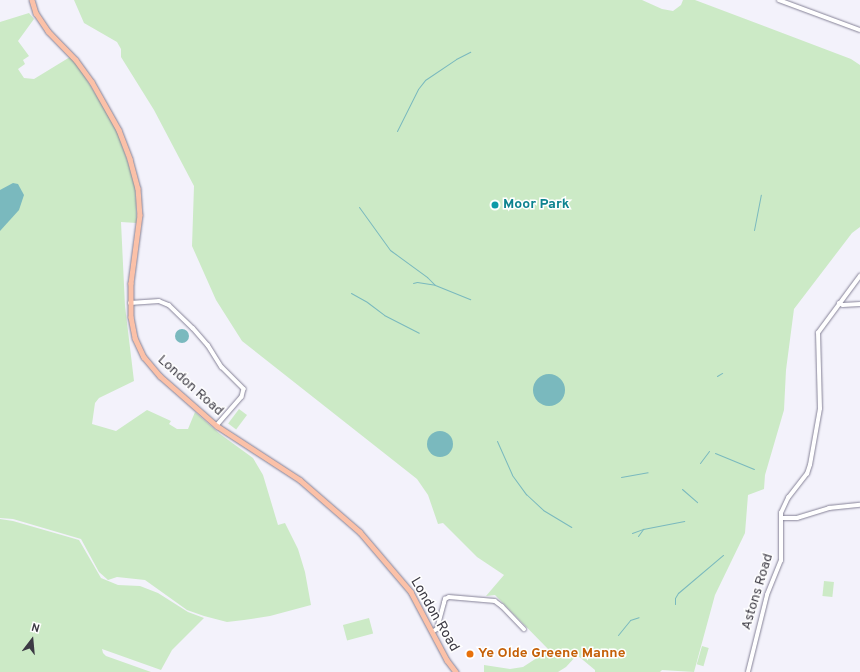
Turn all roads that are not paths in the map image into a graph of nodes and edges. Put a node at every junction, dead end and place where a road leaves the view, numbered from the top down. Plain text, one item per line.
1 (32, 0) edge
2 (779, 0) edge
3 (860, 30) edge
4 (860, 276) edge
5 (130, 303) junction
6 (839, 303) junction
7 (860, 304) edge
8 (217, 426) junction
9 (860, 505) edge
10 (781, 518) junction
11 (524, 629) dead end
12 (432, 632) junction
13 (456, 672) edge
14 (748, 672) edge

1 - 5 main road, London Road
2 - 3 street
4 - 6 street
5 - 8 main road, London Road
5 - 8 street
6 - 7 street
6 - 10 street, Astons Road
8 - 12 main road, London Road
9 - 10 street
10 - 14 street, Astons Road
11 - 12 street
12 - 13 main road, London Road

